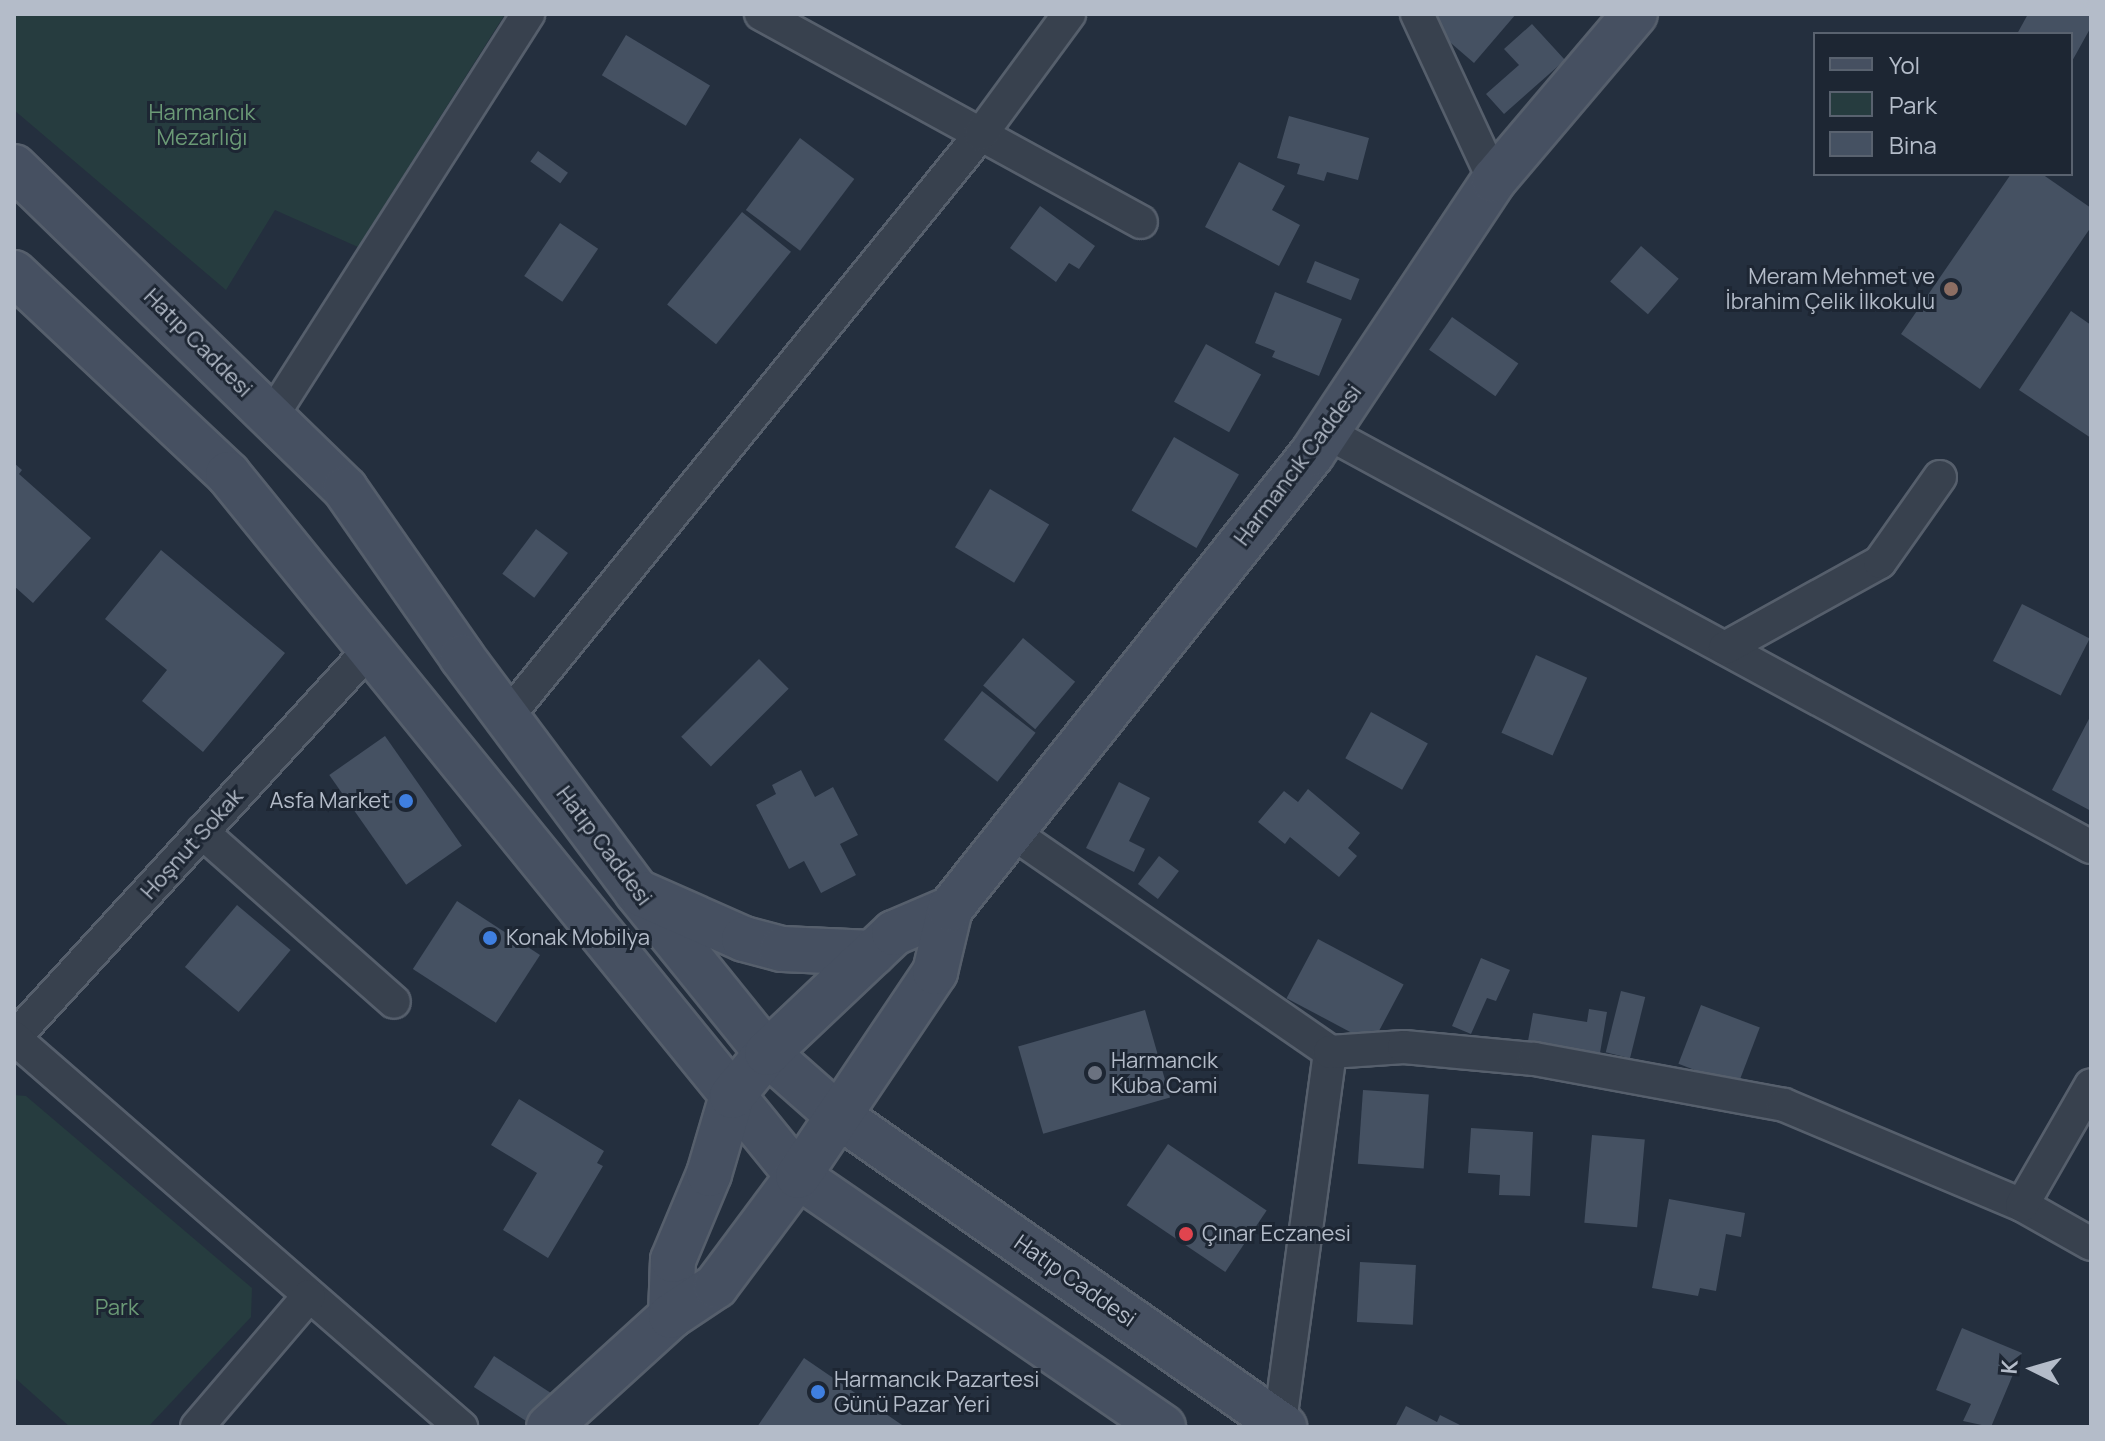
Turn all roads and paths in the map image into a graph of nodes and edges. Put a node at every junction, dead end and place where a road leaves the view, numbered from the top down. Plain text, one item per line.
1 (528, 14) edge
2 (761, 14) edge
3 (1069, 14) edge
4 (1417, 14) edge
5 (1635, 14) edge
6 (981, 134) junction
7 (14, 167) edge
8 (1494, 180) junction
9 (1141, 222) dead end
10 (20, 293) edge
11 (272, 416) junction
12 (1326, 432) junction
13 (1940, 477) dead end
14 (1725, 648) junction
15 (370, 649) junction
16 (508, 716) junction
17 (1010, 831) junction
18 (202, 832) junction
19 (2091, 847) edge
20 (637, 892) junction
21 (950, 909) junction
22 (873, 953) junction
23 (394, 1002) dead end
24 (14, 1038) edge
25 (1330, 1052) junction
26 (767, 1053) junction
27 (2091, 1085) edge
28 (732, 1096) junction
29 (836, 1114) junction
30 (798, 1176) junction
31 (2022, 1205) junction
32 (2091, 1244) edge
33 (309, 1296) junction
34 (671, 1316) junction
35 (1282, 1425) edge
36 (197, 1427) edge
37 (461, 1427) edge
38 (549, 1427) edge
39 (1163, 1427) edge

1 - 11 street
2 - 6 street
3 - 6 street
4 - 8 street
5 - 8 main road, Harmancık Caddesi
6 - 9 street
6 - 16 street
7 - 11 main road, Hatıp Caddesi
8 - 12 main road, Harmancık Caddesi
10 - 15 main road
11 - 16 main road, Hatıp Caddesi
12 - 14 street
12 - 17 main road, Harmancık Caddesi
13 - 14 street
14 - 19 street
15 - 18 street, Hoşnut Sokak
15 - 28 main road
16 - 20 main road, Hatıp Caddesi
17 - 21 main road, Harmancık Caddesi
17 - 25 street
18 - 23 street
18 - 24 street, Hoşnut Sokak
20 - 22 main road
20 - 26 main road, Hatıp Caddesi
21 - 22 main road
21 - 29 main road
22 - 26 main road
24 - 33 street
25 - 31 street
25 - 35 street
26 - 28 main road
26 - 29 main road, Hatıp Caddesi
27 - 31 street
28 - 30 main road
28 - 34 main road
29 - 30 main road
29 - 35 main road, Hatıp Caddesi
30 - 34 main road
30 - 39 main road
31 - 32 street
33 - 36 street
33 - 37 street
34 - 38 main road

